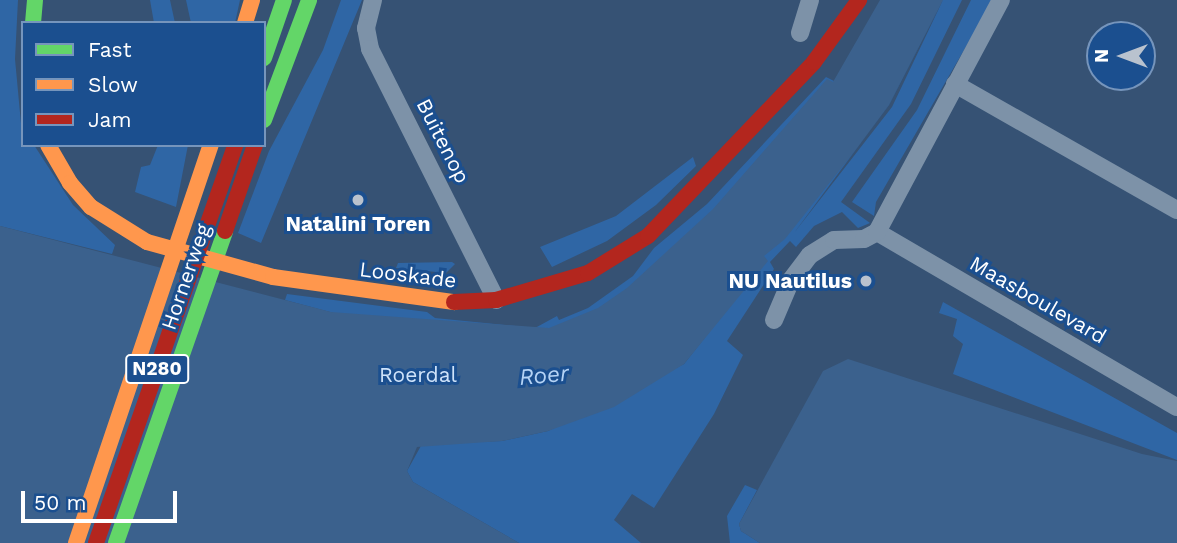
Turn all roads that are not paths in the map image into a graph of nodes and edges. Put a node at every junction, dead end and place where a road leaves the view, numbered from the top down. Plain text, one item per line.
1 (34, 0) edge
2 (252, 0) edge
3 (284, 0) edge
4 (309, 0) edge
5 (373, 0) edge
6 (810, 0) edge
7 (859, 0) edge
8 (1001, 0) edge
9 (33, 21) edge
10 (246, 21) edge
11 (800, 33) dead end
12 (266, 52) edge
13 (955, 84) junction
14 (266, 115) edge
15 (49, 147) edge
16 (210, 147) edge
17 (234, 147) edge
18 (254, 147) edge
19 (1177, 210) edge
20 (877, 232) junction
21 (496, 300) junction
22 (774, 320) dead end
23 (1177, 407) edge
24 (76, 543) edge
25 (96, 543) edge
26 (116, 543) edge

1 - 9 main road
2 - 10 main road
3 - 12 main road
4 - 14 main road
5 - 21 street, Buitenop
6 - 11 street
7 - 21 main road, Looskade
8 - 13 street
13 - 19 street
13 - 20 street
15 - 21 main road, Looskade
16 - 24 main road, Hornerweg / N280
17 - 25 main road, Hornerweg / N280
18 - 26 main road, Hornerweg / N280
20 - 22 street
20 - 23 street, Maasboulevard

